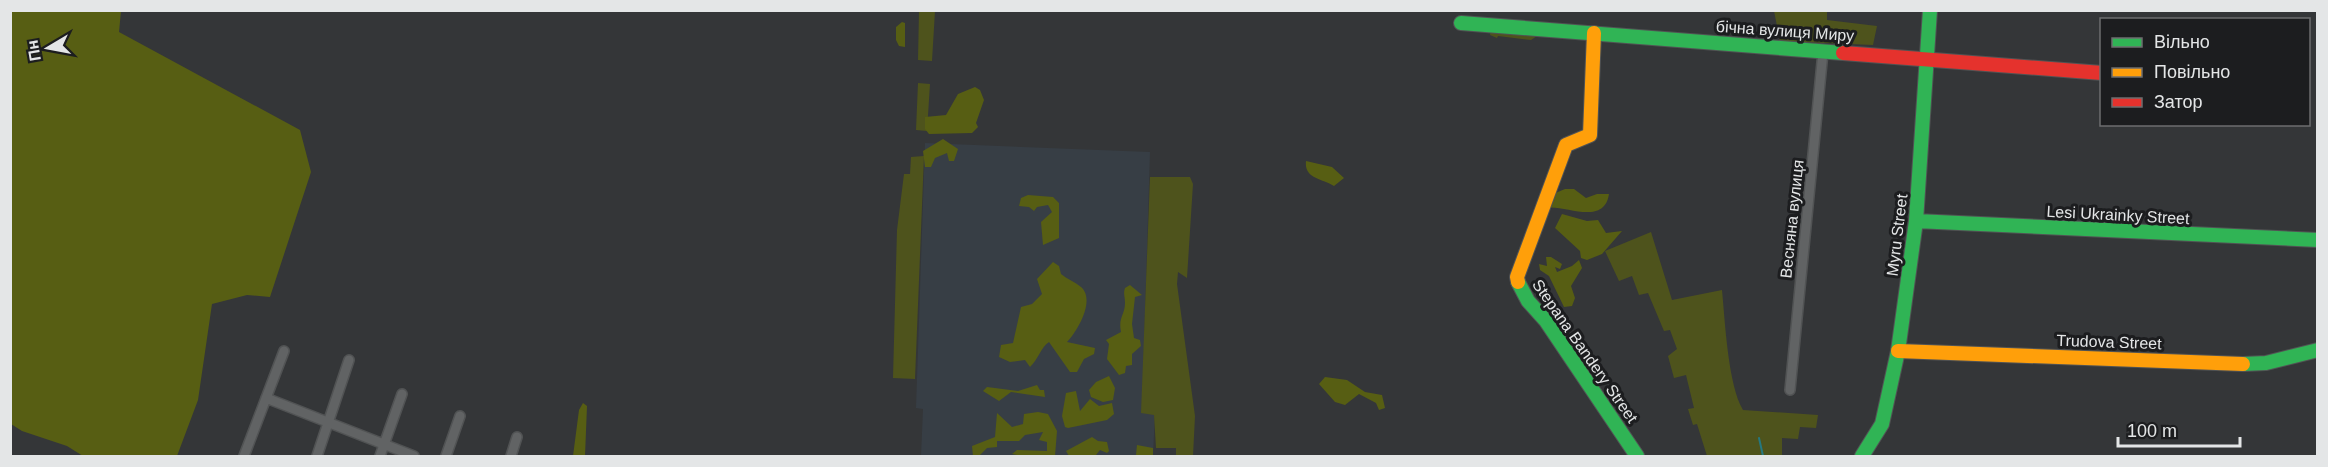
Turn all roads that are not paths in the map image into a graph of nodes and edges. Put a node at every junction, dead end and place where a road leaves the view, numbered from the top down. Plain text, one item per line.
1 (1930, 10) edge
2 (1461, 23) dead end
3 (1594, 33) junction
4 (1823, 52) junction
5 (1926, 61) junction
6 (2100, 73) edge
7 (1916, 221) junction
8 (2318, 240) edge
9 (2318, 350) edge
10 (284, 351) dead end
11 (1898, 351) junction
12 (349, 360) dead end
13 (1790, 390) dead end
14 (402, 394) dead end
15 (266, 398) junction
16 (460, 416) dead end
17 (329, 422) junction
18 (517, 437) dead end
19 (384, 445) junction
20 (246, 456) edge
21 (316, 456) edge
22 (380, 456) edge
23 (414, 456) edge
24 (446, 456) edge
25 (511, 456) edge
26 (1637, 456) edge
27 (1862, 456) edge

1 - 5 street, Myru Street
2 - 3 street, бічна вулиця Миру
3 - 4 street, бічна вулиця Миру
3 - 26 street, Stepana Bandery Street
4 - 5 street, бічна вулиця Миру
4 - 13 street, Весняна вулиця
5 - 6 street, бічна вулиця Миру
5 - 7 street, Myru Street
7 - 8 street, Lesi Ukrainky Street
7 - 11 street, Myru Street
9 - 11 street, Trudova Street
10 - 15 street
11 - 27 street, Myru Street
12 - 17 street
14 - 19 street
15 - 17 street
15 - 20 street
16 - 24 street
17 - 19 street
17 - 21 street
18 - 25 street
19 - 22 street
19 - 23 street

